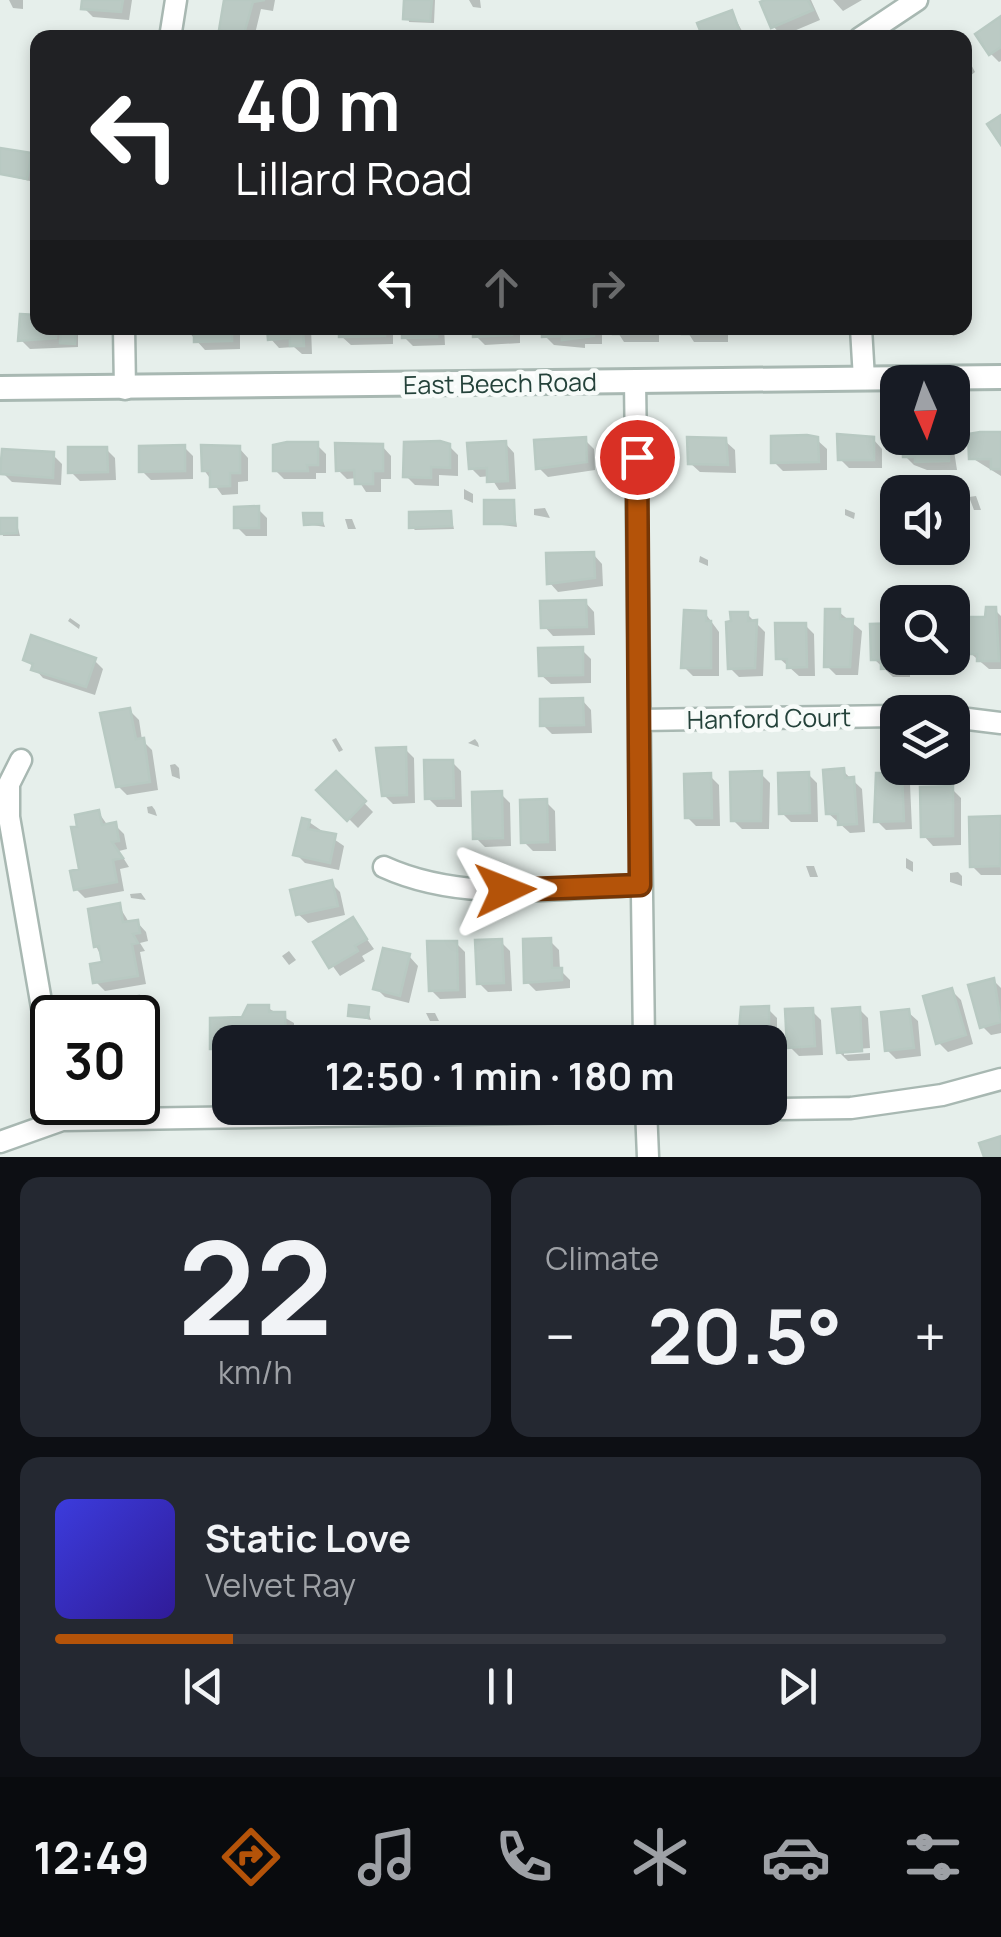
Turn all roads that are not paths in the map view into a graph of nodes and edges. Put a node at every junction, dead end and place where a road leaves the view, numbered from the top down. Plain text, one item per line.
1 (176, 0) edge
2 (917, 0) edge
3 (171, 30) edge
4 (872, 30) edge
5 (124, 335) edge
6 (861, 335) edge
7 (1001, 377) edge
8 (864, 379) junction
9 (636, 382) junction
10 (0, 388) edge
11 (125, 389) junction
12 (880, 716) edge
13 (970, 719) edge
14 (641, 720) junction
15 (1001, 723) edge
16 (21, 760) dead end
17 (384, 867) dead end
18 (640, 885) junction
19 (40, 995) edge
20 (644, 1025) edge
21 (1001, 1079) edge
22 (787, 1108) edge
23 (160, 1110) edge
24 (212, 1110) edge
25 (33, 1125) edge
26 (647, 1125) edge
27 (0, 1142) edge
28 (648, 1157) edge

1 - 3 street
2 - 4 street
5 - 11 street
6 - 8 street
7 - 8 street, East Beech Road
8 - 9 street, East Beech Road
9 - 11 street, East Beech Road
9 - 14 street
10 - 11 street, East Beech Road
12 - 14 street, Hanford Court
13 - 15 street
14 - 18 street
16 - 19 street
17 - 18 street
18 - 20 street
21 - 22 street
23 - 24 street
25 - 27 street
26 - 28 street

